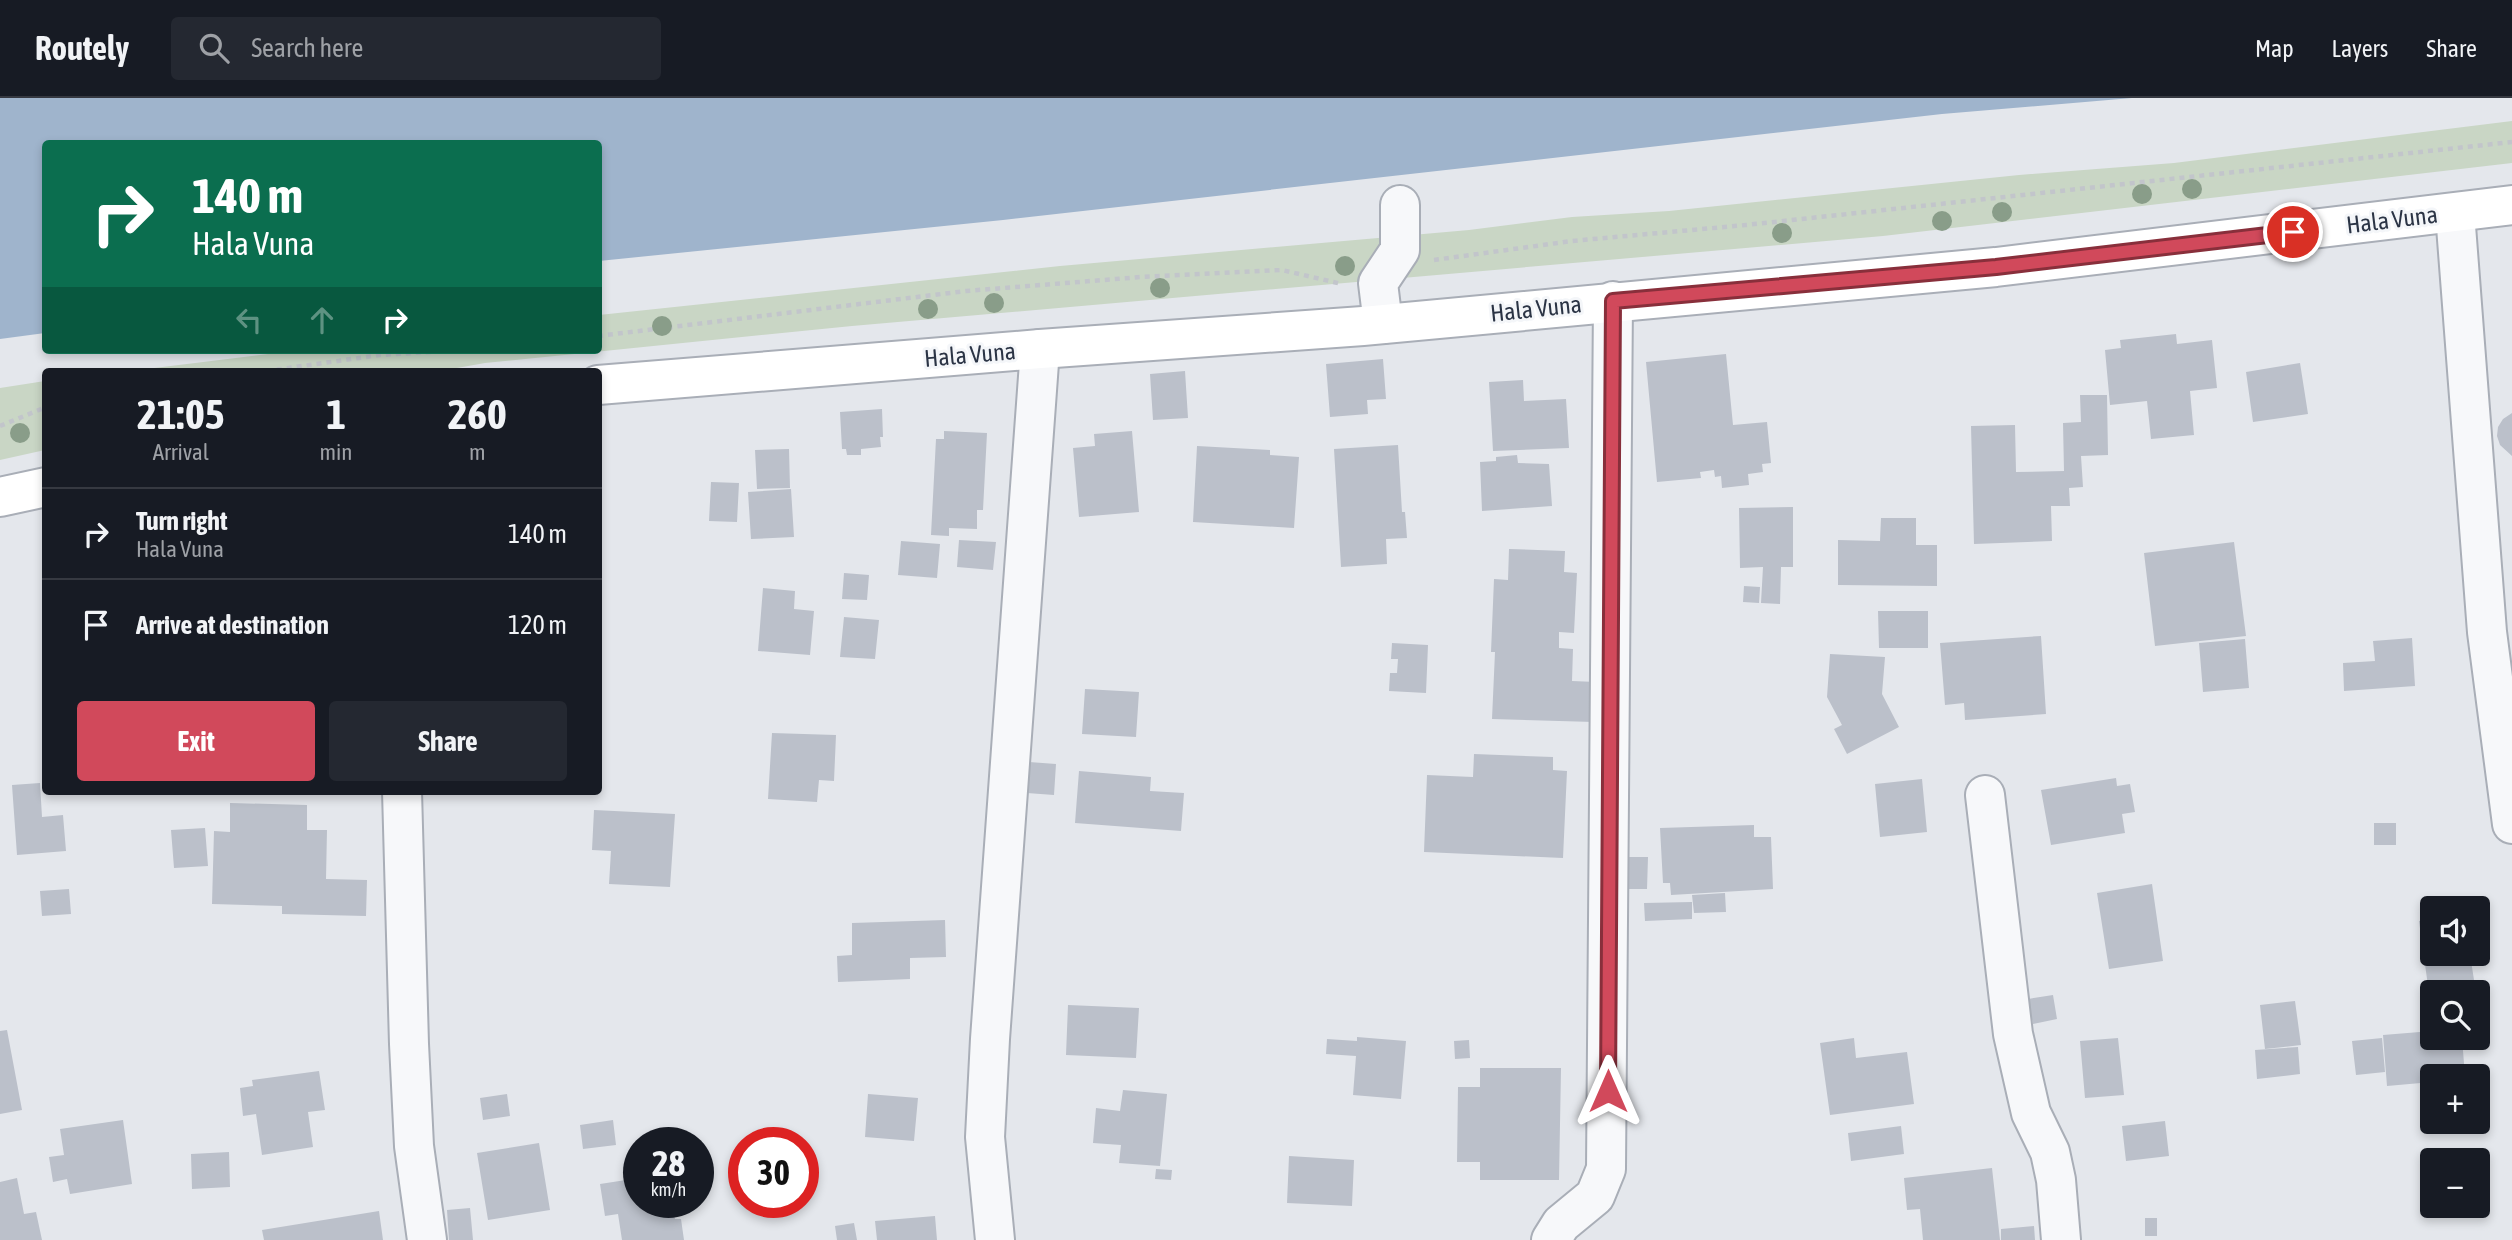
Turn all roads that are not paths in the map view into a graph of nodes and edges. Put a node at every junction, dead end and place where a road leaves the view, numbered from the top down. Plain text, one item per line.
1 (1400, 205) dead end
2 (2512, 205) edge
3 (2455, 213) junction
4 (1613, 301) junction
5 (1383, 324) junction
6 (1040, 349) junction
7 (602, 385) edge
8 (42, 489) edge
9 (0, 497) edge
10 (402, 795) edge
11 (1985, 795) dead end
12 (2512, 824) edge
13 (427, 1240) edge
14 (995, 1240) edge
15 (1551, 1240) edge
16 (2061, 1240) edge

1 - 5 street
2 - 3 street, Hala Vuna
3 - 4 street, Hala Vuna
3 - 12 street
4 - 5 street, Hala Vuna
4 - 15 street
5 - 6 street, Hala Vuna
6 - 7 street, Hala Vuna
6 - 14 street
8 - 9 street
10 - 13 street
11 - 16 street

